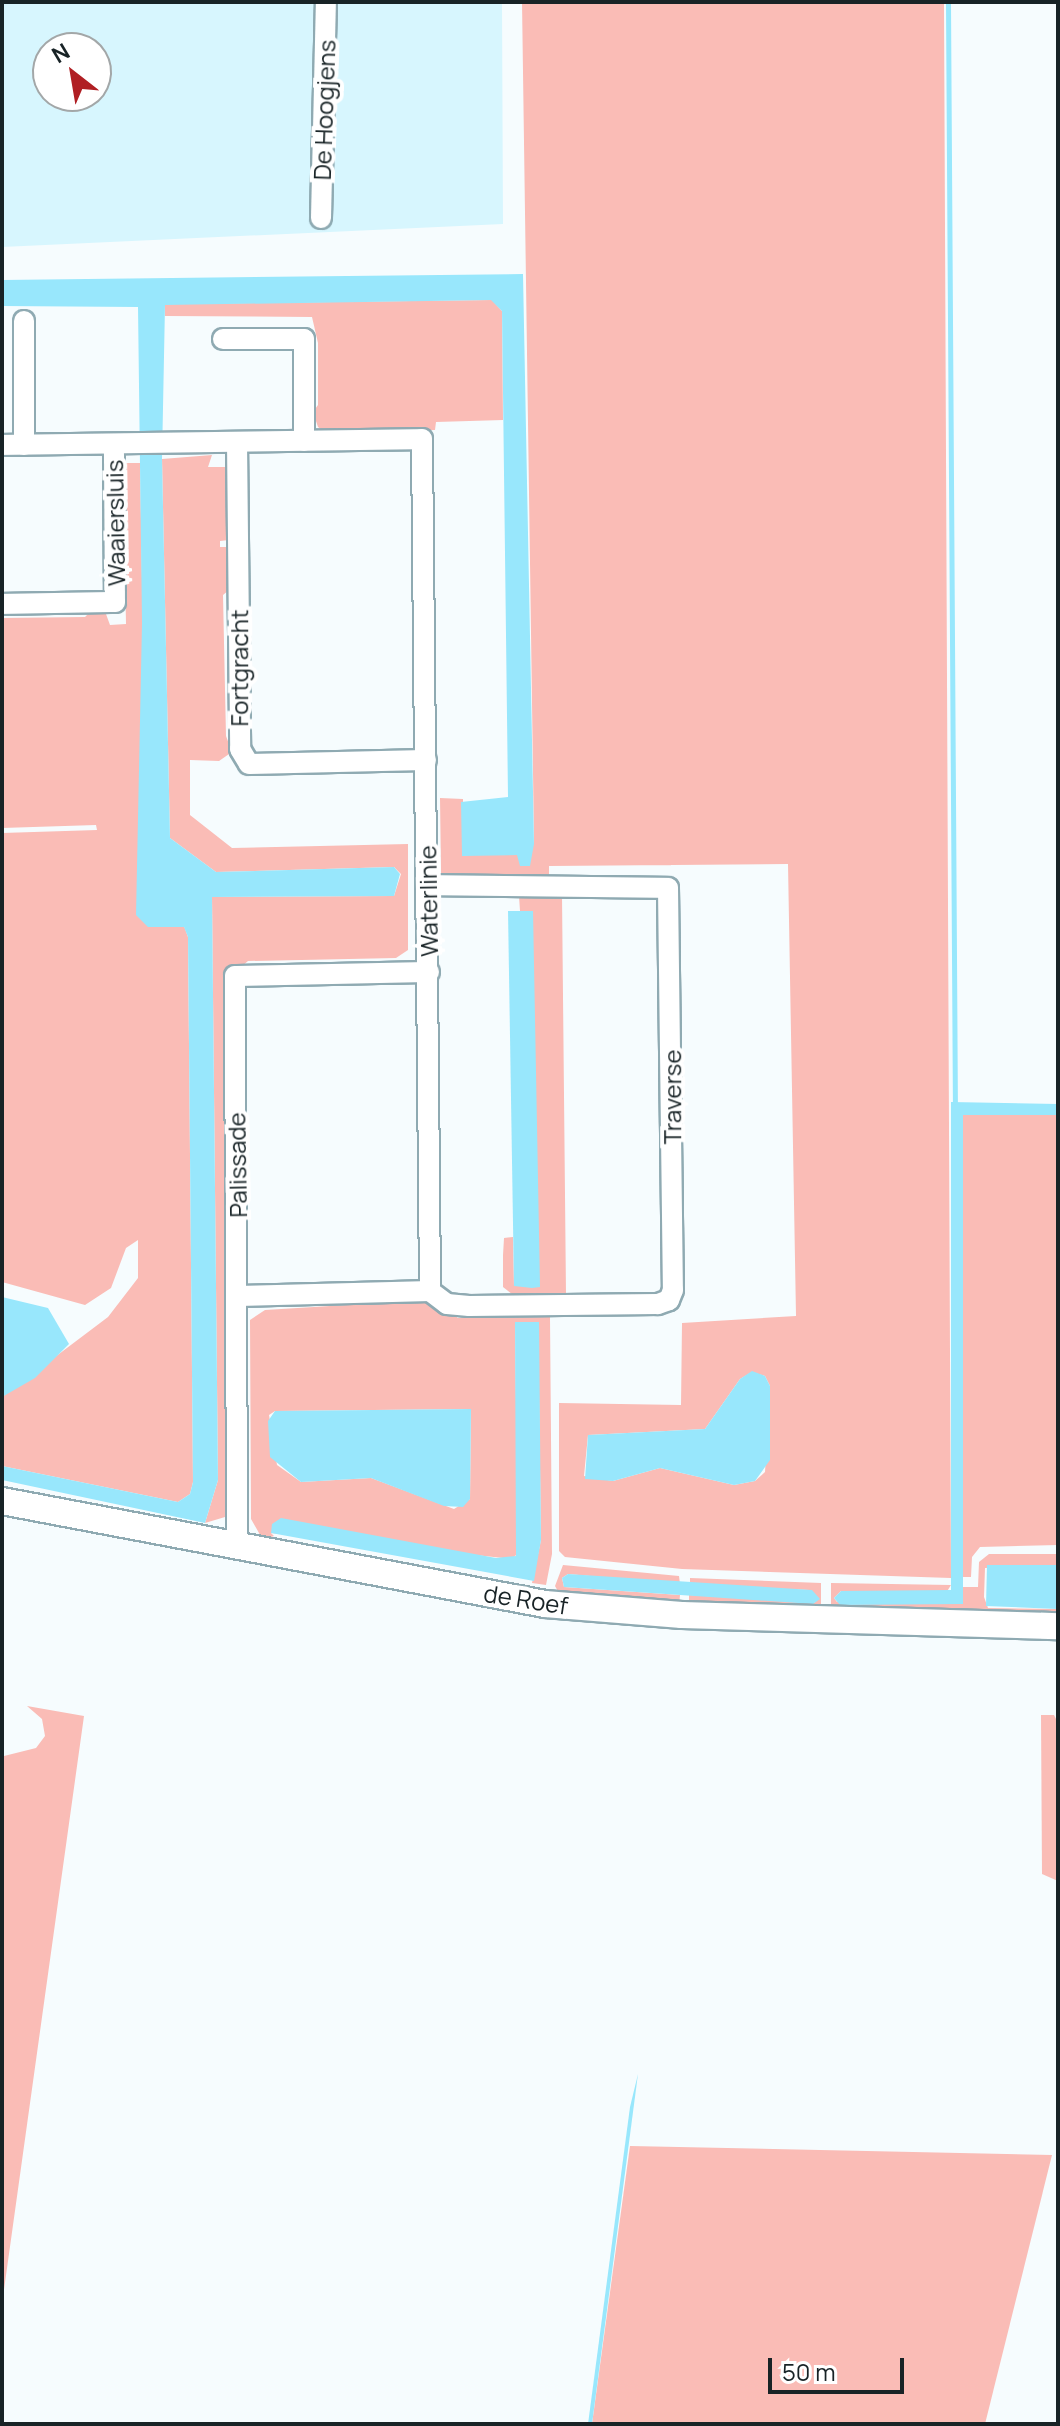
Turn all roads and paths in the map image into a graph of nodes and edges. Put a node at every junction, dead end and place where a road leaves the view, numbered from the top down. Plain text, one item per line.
1 (326, 2) edge
2 (321, 218) dead end
3 (24, 321) dead end
4 (223, 339) dead end
5 (304, 441) junction
6 (237, 442) junction
7 (123, 444) junction
8 (2, 445) edge
9 (24, 445) junction
10 (2, 604) edge
11 (426, 760) junction
12 (428, 885) junction
13 (429, 972) junction
14 (430, 1291) junction
15 (239, 1296) junction
16 (2, 1501) edge
17 (237, 1548) junction
18 (1058, 1626) edge

1 - 2 street, De Hoogjens
3 - 9 street
4 - 5 street
5 - 6 street, Waterlinie
5 - 11 street, Waterlinie
6 - 7 street, Waterlinie
6 - 11 street, Fortgracht
7 - 9 street, Waterlinie
7 - 10 street, Waaiersluis
8 - 9 street, Waterlinie
11 - 12 street, Waterlinie
12 - 13 street, Waterlinie
12 - 14 street, Traverse
13 - 14 street, Waterlinie
13 - 15 street, Palissade
14 - 15 street
15 - 17 street, Palissade
16 - 17 street, de Roef
17 - 18 street, de Roef

